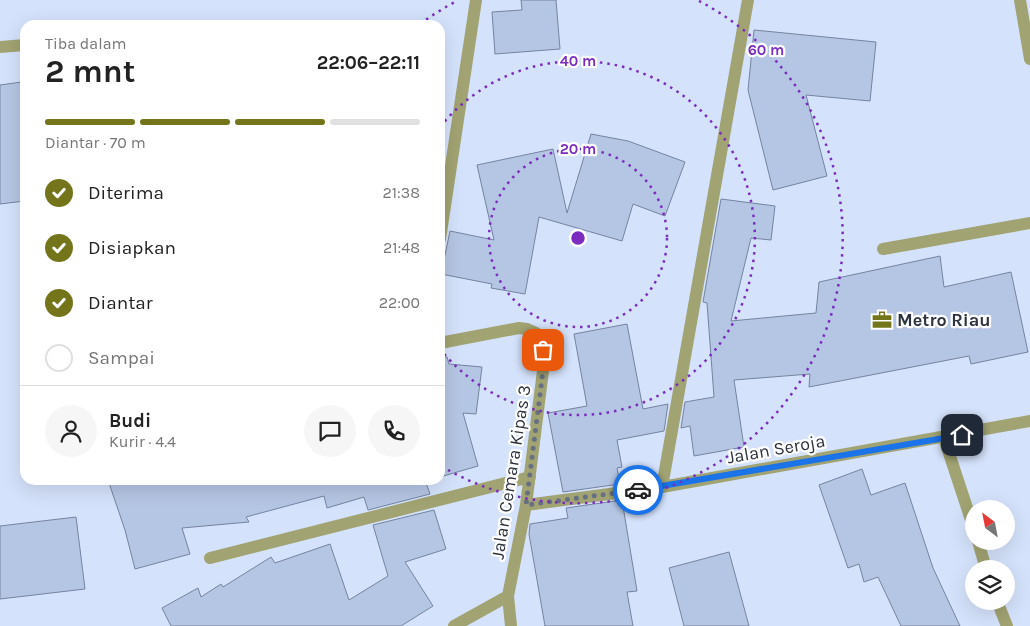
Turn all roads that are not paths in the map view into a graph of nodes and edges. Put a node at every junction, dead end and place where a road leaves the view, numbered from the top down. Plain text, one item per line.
1 (476, 0) edge
2 (748, 0) edge
3 (1020, 0) edge
4 (20, 45) edge
5 (0, 47) edge
6 (1030, 60) edge
7 (445, 206) edge
8 (1030, 223) edge
9 (883, 249) dead end
10 (445, 342) edge
11 (1030, 421) edge
12 (944, 438) junction
13 (530, 477) junction
14 (662, 487) junction
15 (965, 502) edge
16 (526, 505) junction
17 (210, 558) dead end
18 (508, 596) junction
19 (1000, 610) edge
20 (454, 626) edge
21 (511, 626) edge
22 (1006, 626) edge

1 - 7 street
2 - 14 street
3 - 6 street
4 - 5 street
8 - 9 street
10 - 13 street, Jalan Cemara Kipas 3
11 - 12 street, Jalan Seroja
12 - 14 street, Jalan Seroja
12 - 15 street
13 - 16 street, Jalan Cemara Kipas 3
13 - 17 street
14 - 16 street, Jalan Seroja
16 - 18 street, Jalan Cemara Kipas 3
18 - 20 street
18 - 21 street, Jalan Cemara Kipas 3
19 - 22 street

